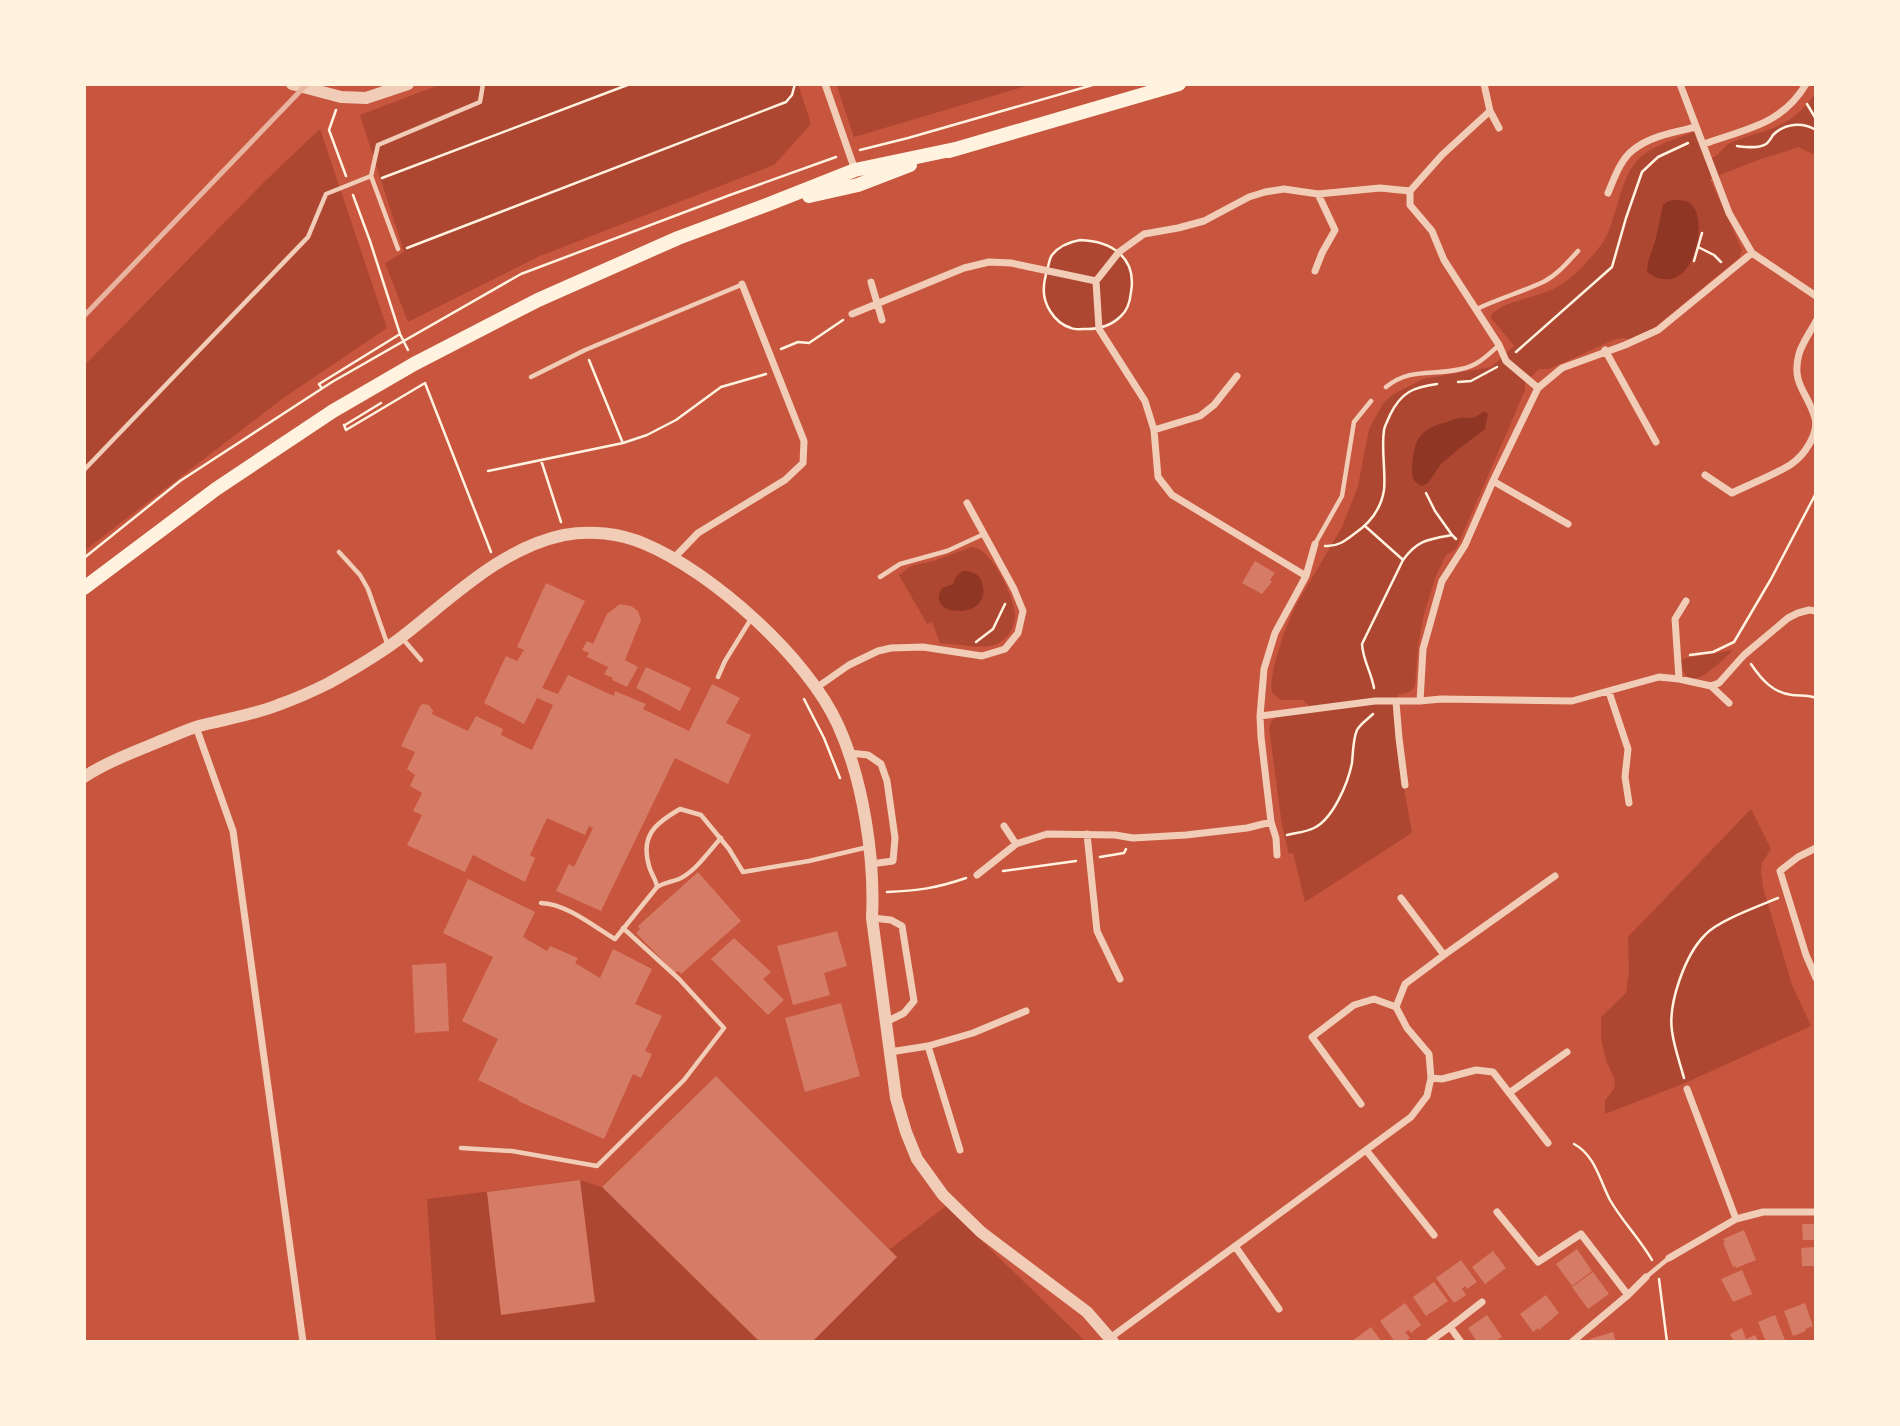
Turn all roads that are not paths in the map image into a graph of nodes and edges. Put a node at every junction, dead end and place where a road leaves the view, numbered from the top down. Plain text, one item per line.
1 (292, 84) edge
2 (408, 84) edge
3 (483, 84) edge
4 (825, 84) edge
5 (1179, 84) edge
6 (1484, 84) edge
7 (1680, 84) edge
8 (1806, 84) edge
9 (1490, 111) junction
10 (1696, 127) junction
11 (1499, 128) dead end
12 (1704, 144) junction
13 (955, 149) junction
14 (855, 170) junction
15 (371, 179) junction
16 (1410, 191) junction
17 (1608, 193) dead end
18 (1318, 194) junction
19 (769, 204) junction
20 (398, 249) road end
21 (1578, 251) dead end
22 (1752, 253) junction
23 (1315, 271) dead end
24 (1096, 281) junction
25 (870, 282) dead end
26 (742, 284) joint
27 (1816, 296) edge
28 (877, 303) junction
29 (1476, 310) junction
30 (852, 314) road end
31 (882, 320) dead end
32 (1816, 321) edge
33 (1499, 345) junction
34 (1605, 351) junction
35 (1237, 376) dead end
36 (531, 377) dead end
37 (1386, 387) dead end
38 (1538, 388) junction
39 (1371, 401) dead end
40 (1154, 430) junction
41 (1656, 442) dead end
42 (84, 470) edge
43 (1705, 475) dead end
44 (1493, 481) junction
45 (967, 503) dead end
46 (1568, 524) dead end
47 (984, 534) junction
48 (1315, 544) joint
49 (339, 552) dead end
50 (674, 558) junction
51 (1306, 576) junction
52 (880, 577) dead end
53 (84, 588) edge
54 (1686, 601) dead end
55 (1816, 611) edge
56 (752, 618) junction
57 (401, 637) junction
58 (388, 647) junction
59 (421, 660) dead end
60 (718, 677) dead end
61 (1679, 679) junction
62 (1711, 686) junction
63 (816, 688) junction
64 (1609, 692) junction
65 (1420, 701) junction
66 (1396, 702) junction
67 (1728, 703) dead end
68 (1260, 716) junction
69 (196, 727) junction
70 (849, 752) junction
71 (84, 778) edge
72 (1405, 785) dead end
73 (1629, 803) dead end
74 (1271, 822) junction
75 (1004, 826) dead end
76 (1087, 834) junction
77 (721, 838) junction
78 (1016, 844) junction
79 (869, 847) junction
80 (1816, 848) edge
81 (1277, 855) dead end
82 (871, 864) junction
83 (977, 875) road end
84 (1555, 876) dead end
85 (657, 887) junction
86 (1401, 898) dead end
87 (541, 903) dead end
88 (872, 918) junction
89 (623, 928) junction
90 (1444, 955) junction
91 (1815, 973) edge
92 (1120, 979) dead end
93 (1396, 1007) junction
94 (1026, 1011) dead end
95 (886, 1022) junction
96 (928, 1046) junction
97 (889, 1052) junction
98 (1567, 1052) dead end
99 (1431, 1079) junction
100 (1687, 1089) road end
101 (1509, 1093) junction
102 (1361, 1104) dead end
103 (1548, 1143) dead end
104 (461, 1148) dead end
105 (960, 1150) dead end
106 (1367, 1150) junction
107 (1497, 1212) dead end
108 (1816, 1212) edge
109 (1736, 1219) junction
110 (1434, 1236) dead end
111 (1235, 1246) junction
112 (1669, 1258) joint
113 (1646, 1277) joint
114 (1628, 1296) junction
115 (1482, 1302) dead end
116 (1279, 1308) dead end
117 (1450, 1327) junction
118 (1111, 1340) edge
119 (303, 1342) edge
120 (1429, 1342) edge
121 (1461, 1342) edge
122 (1572, 1342) edge

1 - 2 street
3 - 15 lane
4 - 14 street
5 - 13 main road
6 - 9 street
7 - 10 street
8 - 12 street
9 - 11 street
9 - 16 street
10 - 12 street
10 - 17 street
12 - 22 street
13 - 14 main road
13 - 19 main road
14 - 19 main road
15 - 20 lane
15 - 42 lane
16 - 18 street
16 - 29 street
18 - 23 street
18 - 24 street
19 - 53 main road
21 - 29 lane
22 - 27 street
22 - 34 street
24 - 28 street
24 - 40 street
25 - 28 street
26 - 36 lane
26 - 50 street
28 - 30 street
28 - 31 street
29 - 33 street
32 - 43 street
33 - 37 lane
33 - 38 street
34 - 38 street
34 - 41 street
35 - 40 street
38 - 44 street
39 - 48 lane
40 - 51 street
44 - 46 street
44 - 65 street
45 - 47 street
47 - 52 lane
47 - 63 street
48 - 51 street
49 - 58 lane
50 - 56 street
50 - 57 street
51 - 68 street
54 - 61 street
55 - 62 street
56 - 60 lane
56 - 63 street
57 - 58 street
57 - 59 lane
58 - 69 street
61 - 62 street
61 - 64 street
62 - 67 street
63 - 70 street
64 - 65 street
64 - 73 street
65 - 66 street
66 - 68 street
66 - 72 street
68 - 74 street
69 - 71 street
69 - 119 street
70 - 79 street
70 - 82 street
74 - 76 street
74 - 81 street
75 - 78 street
76 - 78 street
76 - 92 street
77 - 79 lane
77 - 85 lane
77 - 85 lane
78 - 83 street
79 - 82 street
80 - 91 street
82 - 88 street
84 - 90 street
85 - 89 lane
86 - 90 street
87 - 89 lane
88 - 95 street
88 - 95 street
89 - 104 lane
90 - 93 street
93 - 99 street
93 - 102 street
94 - 96 street
95 - 97 street
96 - 97 street
96 - 105 street
97 - 118 street
98 - 101 street
99 - 101 street
99 - 106 street
100 - 109 street
101 - 103 street
106 - 110 street
106 - 111 street
107 - 114 street
108 - 109 street
109 - 112 street
111 - 116 street
111 - 118 street
112 - 113 lane
113 - 114 street
114 - 122 street
115 - 117 street
117 - 120 street
117 - 121 street

